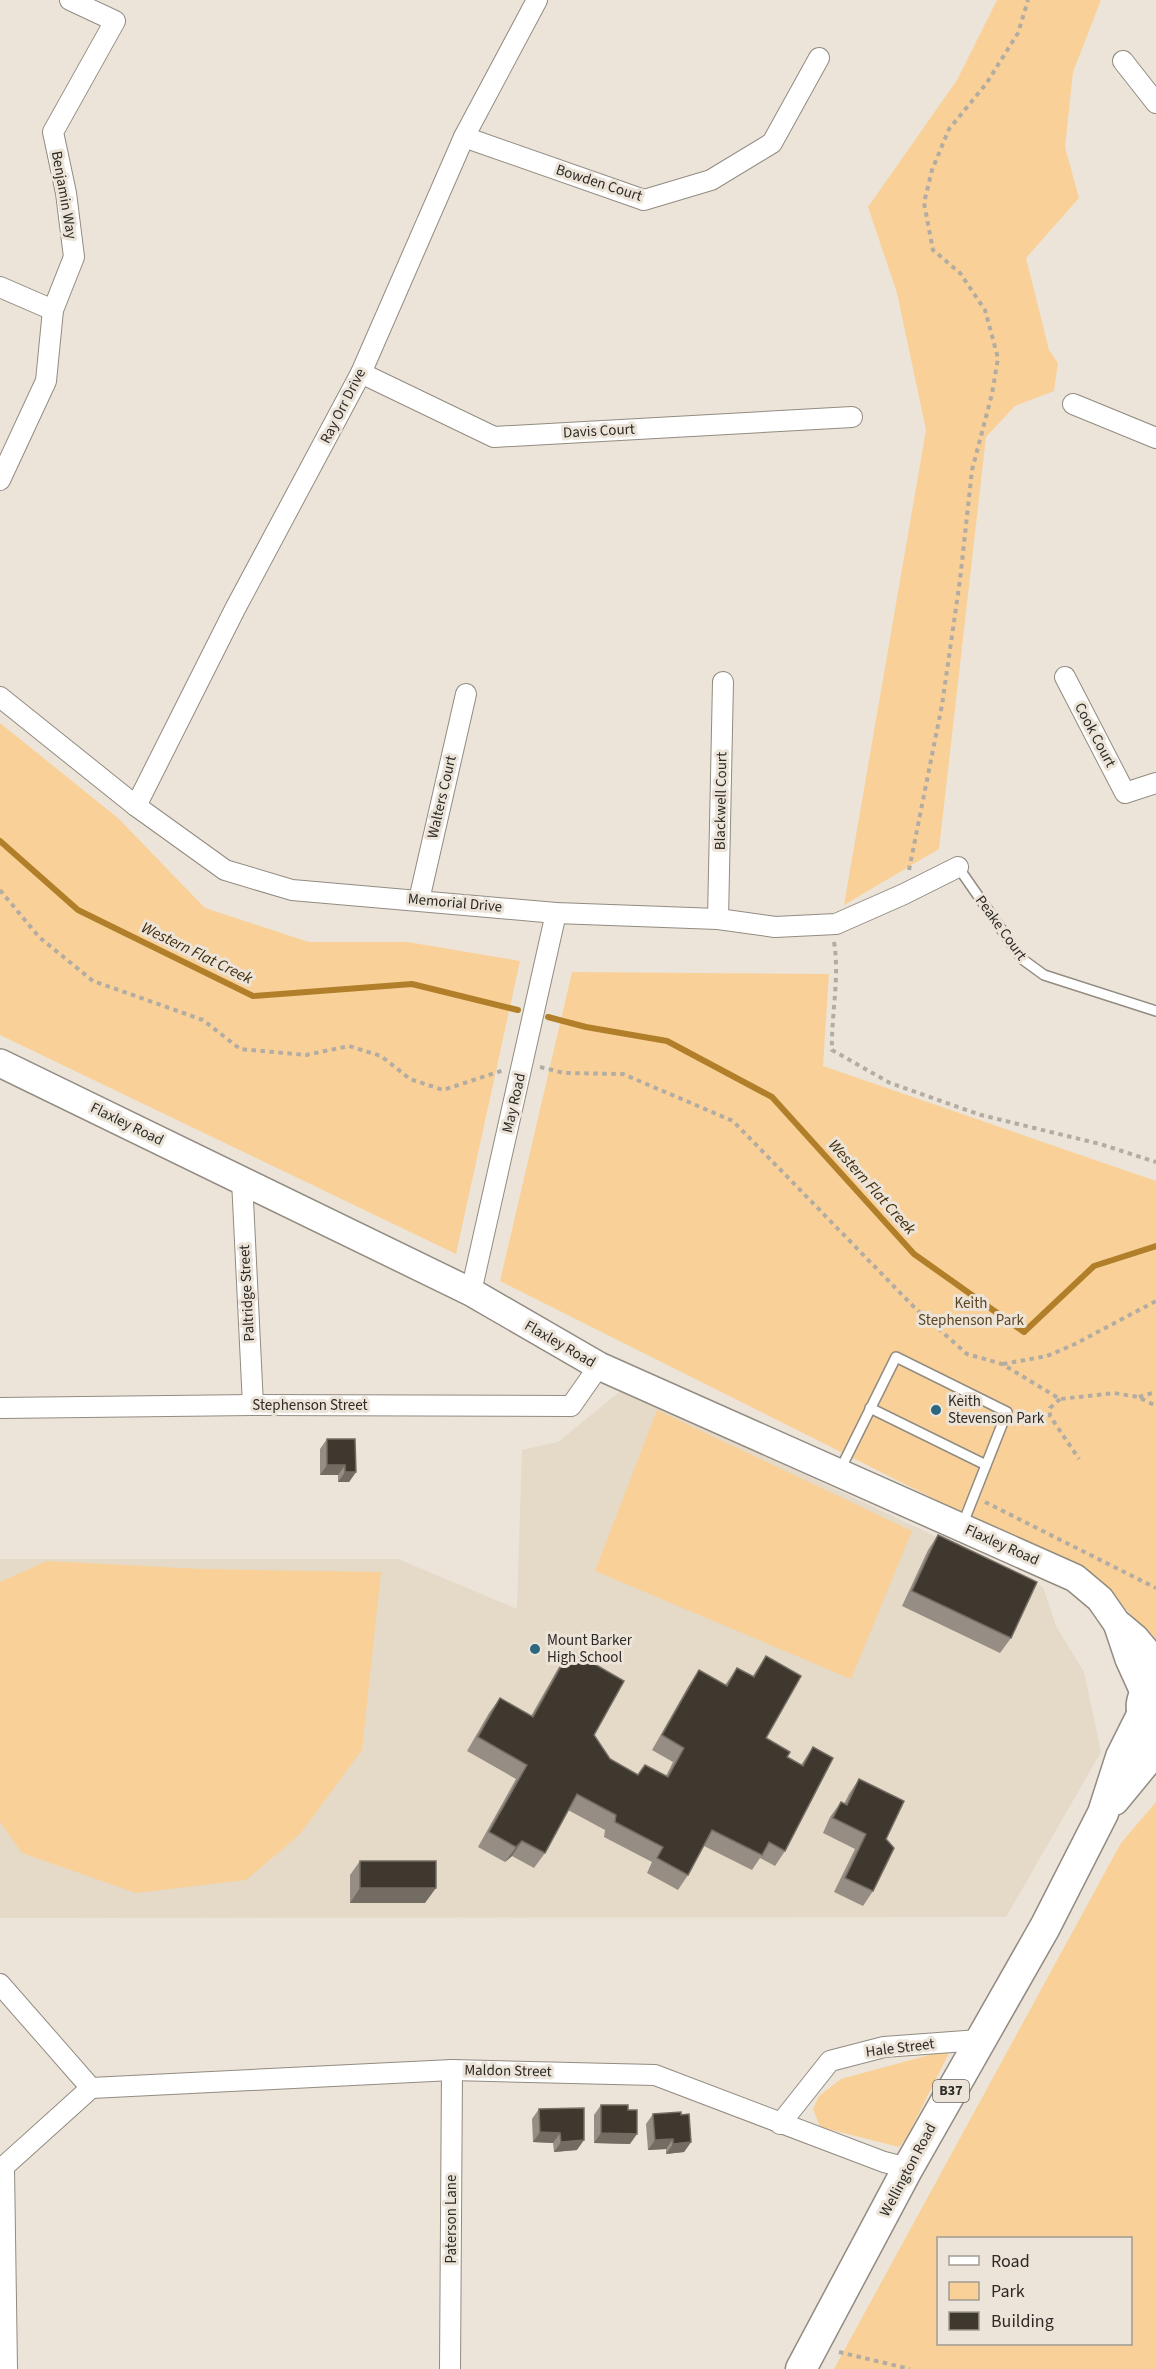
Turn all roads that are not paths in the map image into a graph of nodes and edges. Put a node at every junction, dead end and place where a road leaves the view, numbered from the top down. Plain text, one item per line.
1 (70, 0) edge
2 (537, 0) edge
3 (819, 58) dead end
4 (1123, 61) dead end
5 (1156, 102) edge
6 (464, 137) junction
7 (0, 287) edge
8 (53, 310) junction
9 (361, 373) junction
10 (1073, 404) dead end
11 (852, 417) dead end
12 (1156, 438) edge
13 (0, 480) edge
14 (1065, 677) dead end
15 (723, 682) dead end
16 (466, 694) dead end
17 (0, 697) edge
18 (1156, 783) edge
19 (136, 806) junction
20 (958, 867) joint
21 (419, 900) junction
22 (556, 913) junction
23 (718, 919) junction
24 (1156, 1011) edge
25 (0, 1063) edge
26 (242, 1180) junction
27 (471, 1292) junction
28 (599, 1366) junction
29 (253, 1405) junction
30 (0, 1408) edge
31 (870, 1408) junction
32 (986, 1465) junction
33 (839, 1472) junction
34 (962, 1527) junction
35 (1116, 1622) junction
36 (1156, 1663) edge
37 (1150, 1703) edge
38 (1156, 1749) edge
39 (1102, 1813) junction
40 (0, 1984) edge
41 (979, 2040) junction
42 (452, 2070) junction
43 (92, 2088) junction
44 (780, 2124) junction
45 (908, 2168) junction
46 (2, 2169) edge
47 (7, 2369) edge
48 (450, 2369) edge
49 (801, 2369) edge

1 - 8 street, Benjamin Way
2 - 6 street, Ray Orr Drive
3 - 6 street, Bowden Court
4 - 5 street
6 - 9 street, Ray Orr Drive
7 - 8 street
8 - 13 street, Benjamin Way
9 - 11 street, Davis Court
9 - 19 street, Ray Orr Drive
10 - 12 street
14 - 18 street, Cook Court
15 - 23 street, Blackwell Court
16 - 21 street, Walters Court
17 - 19 street, Memorial Drive
19 - 21 street, Memorial Drive
20 - 23 street, Memorial Drive
20 - 24 lane, Peake Court
21 - 22 street, Memorial Drive
22 - 23 street, Memorial Drive
22 - 27 street, May Road
25 - 26 main road, Flaxley Road
26 - 27 main road, Flaxley Road
26 - 29 street, Paltridge Street
27 - 28 main road, Flaxley Road
28 - 29 street, Stephenson Street
28 - 33 main road, Flaxley Road
29 - 30 street, Stephenson Street
31 - 32 lane
31 - 32 lane
31 - 33 lane
32 - 34 lane
33 - 34 main road, Flaxley Road
34 - 35 main road, Flaxley Road
35 - 36 main road, Flaxley Road
35 - 37 main road, Flaxley Road
37 - 39 main road, Wellington Road / B37
38 - 39 main road, Wellington Road / B37
39 - 41 main road, Wellington Road / B37
40 - 43 street
41 - 44 street, Hale Street
41 - 45 main road, Wellington Road / B37
42 - 43 street, Maldon Street
42 - 44 street, Maldon Street
42 - 48 street, Paterson Lane
43 - 46 street
44 - 45 street, Maldon Street
45 - 49 main road, Wellington Road / B37
46 - 47 street

